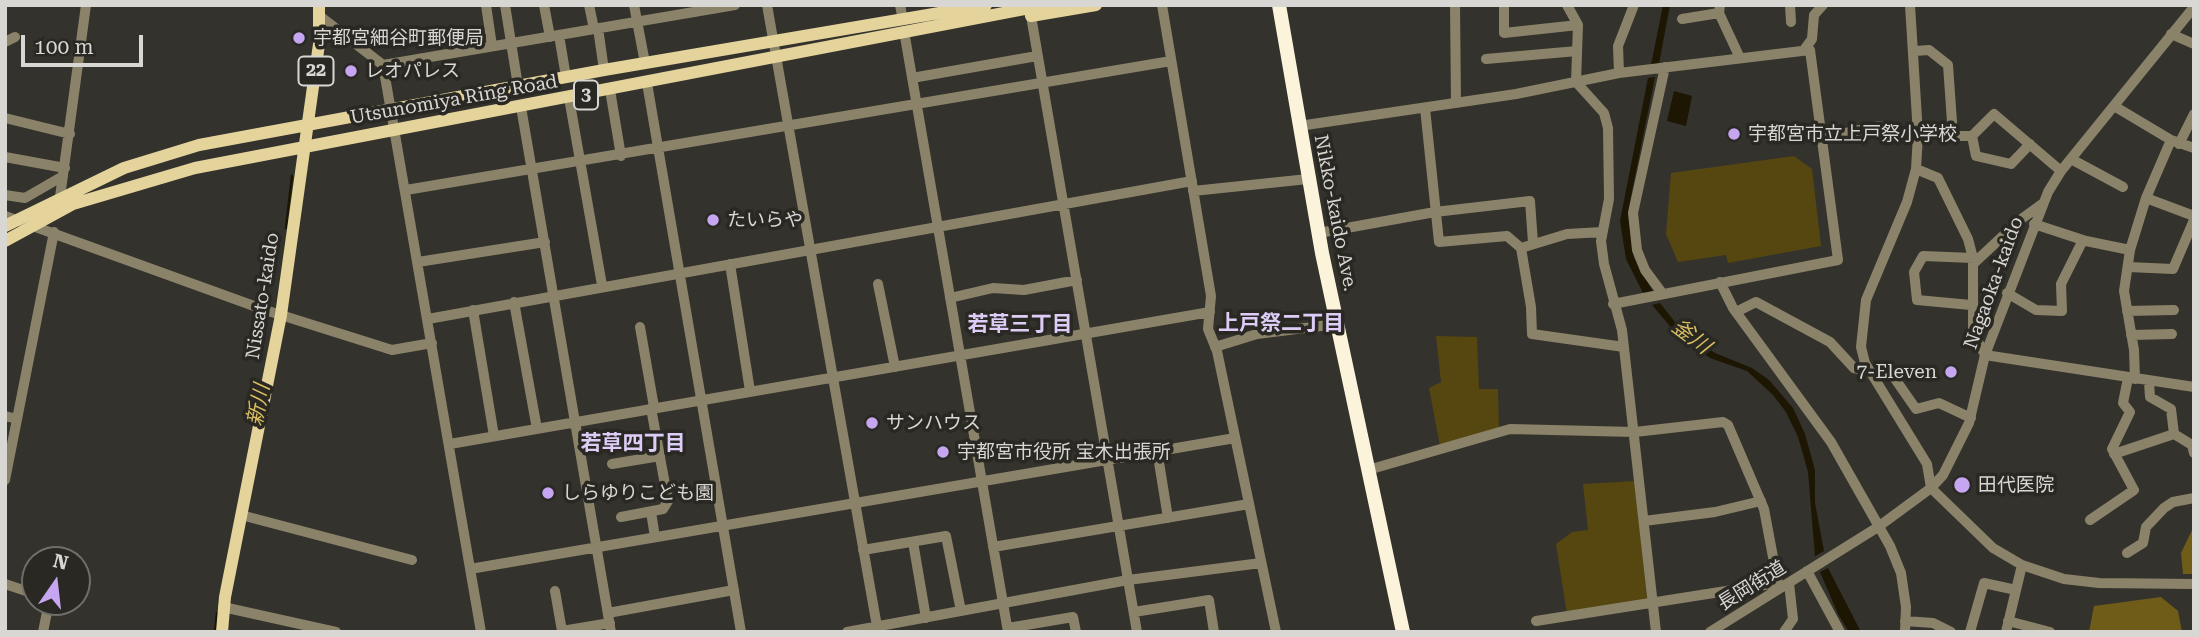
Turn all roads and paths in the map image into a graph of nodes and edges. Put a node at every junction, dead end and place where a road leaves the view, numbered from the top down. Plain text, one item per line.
1 (86, 5) edge
2 (486, 5) edge
3 (505, 5) edge
4 (544, 5) edge
5 (589, 5) edge
6 (634, 5) edge
7 (732, 5) edge
8 (767, 5) edge
9 (900, 5) edge
10 (1045, 5) edge
11 (1096, 5) edge
12 (1162, 5) edge
13 (1279, 5) edge
14 (1455, 5) edge
15 (1504, 5) edge
16 (1567, 5) edge
17 (1634, 5) edge
18 (1790, 5) edge
19 (1823, 5) edge
20 (1910, 5) edge
21 (2194, 6) edge
22 (982, 8) edge
23 (694, 9) edge
24 (1719, 9) edge
25 (320, 11) edge
26 (1031, 16) junction
27 (1682, 19) dead end
28 (637, 22) junction
29 (1791, 22) dead end
30 (904, 25) junction
31 (1578, 25) junction
32 (596, 29) junction
33 (2171, 34) junction
34 (554, 36) junction
35 (511, 43) junction
36 (2194, 44) edge
37 (492, 46) junction
38 (776, 49) junction
39 (1804, 50) junction
40 (1577, 51) junction
41 (1915, 51) junction
42 (1037, 56) junction
43 (1740, 58) junction
44 (1486, 59) dead end
45 (1171, 61) junction
46 (645, 63) junction
47 (383, 65) junction
48 (1665, 67) junction
49 (604, 70) junction
50 (1619, 73) junction
51 (566, 77) junction
52 (912, 78) junction
53 (1576, 82) junction
54 (647, 83) junction
55 (1042, 84) junction
56 (518, 86) junction
57 (610, 90) junction
58 (569, 98) junction
59 (916, 103) junction
60 (1456, 103) junction
61 (2114, 106) junction
62 (521, 107) junction
63 (1425, 108) junction
64 (391, 109) junction
65 (2194, 114) edge
66 (5, 118) edge
67 (308, 124) junction
68 (789, 126) junction
69 (1298, 126) junction
70 (395, 130) junction
71 (70, 134) junction
72 (1972, 136) junction
73 (1822, 138) junction
74 (1918, 138) junction
75 (2175, 142) junction
76 (2030, 144) junction
77 (305, 147) junction
78 (2194, 148) edge
79 (658, 150) junction
80 (621, 156) junction
81 (5, 157) edge
82 (2071, 159) junction
83 (581, 163) junction
84 (1916, 169) junction
85 (533, 171) junction
86 (2061, 171) junction
87 (64, 172) junction
88 (1308, 178) junction
89 (1193, 186) junction
90 (2123, 187) dead end
91 (406, 190) junction
92 (5, 195) edge
93 (60, 197) junction
94 (2146, 198) junction
95 (2042, 204) junction
96 (1063, 205) junction
97 (1435, 212) junction
98 (2194, 218) edge
99 (9, 221) edge
100 (2034, 223) junction
101 (31, 225) junction
102 (937, 227) junction
103 (54, 232) junction
104 (1602, 232) junction
105 (1319, 233) junction
106 (2083, 240) junction
107 (5, 241) edge
108 (545, 242) junction
109 (1533, 243) junction
110 (1521, 248) junction
111 (811, 250) junction
112 (2130, 250) junction
113 (1973, 261) junction
114 (418, 262) junction
115 (730, 264) junction
116 (2128, 267) junction
117 (679, 272) junction
118 (1077, 280) junction
119 (1720, 282) junction
120 (878, 284) dead end
121 (602, 285) junction
122 (1662, 293) junction
123 (2007, 293) junction
124 (554, 294) junction
125 (950, 298) junction
126 (514, 302) junction
127 (1613, 304) junction
128 (1971, 305) junction
129 (473, 310) junction
130 (2127, 310) junction
131 (2174, 310) dead end
132 (1210, 312) junction
133 (1736, 312) junction
134 (281, 315) junction
135 (428, 318) junction
136 (1337, 324) junction
137 (640, 327) dead end
138 (1086, 332) junction
139 (2172, 334) dead end
140 (2131, 335) junction
141 (432, 343) junction
142 (1215, 347) junction
143 (1624, 347) junction
144 (1985, 355) junction
145 (961, 356) junction
146 (895, 367) junction
147 (1869, 371) junction
148 (833, 378) junction
149 (2132, 379) junction
150 (2149, 382) junction
151 (2194, 387) edge
152 (750, 391) junction
153 (701, 398) junction
154 (652, 407) junction
155 (5, 416) edge
156 (1970, 418) junction
157 (17, 419) junction
158 (576, 422) junction
159 (537, 429) junction
160 (1635, 432) junction
161 (2174, 434) junction
162 (494, 436) junction
163 (1235, 438) junction
164 (450, 444) junction
165 (1157, 450) junction
166 (2194, 453) edge
167 (2114, 454) junction
168 (660, 456) junction
169 (1108, 458) junction
170 (612, 464) dead end
171 (1368, 470) junction
172 (5, 480) edge
173 (981, 480) junction
174 (1931, 488) junction
175 (2194, 498) edge
176 (1761, 501) junction
177 (854, 504) junction
178 (1249, 504) junction
179 (651, 512) junction
180 (241, 515) junction
181 (621, 517) dead end
182 (1168, 518) junction
183 (2090, 520) dead end
184 (1644, 521) junction
185 (722, 526) junction
186 (1119, 526) junction
187 (1878, 527) junction
188 (655, 537) junction
189 (913, 542) junction
190 (597, 547) junction
191 (993, 547) junction
192 (863, 550) junction
193 (2127, 553) dead end
194 (1828, 557) joint
195 (412, 560) dead end
196 (1261, 563) junction
197 (2022, 565) junction
198 (470, 569) junction
199 (1809, 570) junction
200 (1128, 580) junction
201 (1789, 583) junction
202 (2194, 584) edge
203 (1778, 586) junction
204 (734, 590) junction
205 (2016, 590) junction
206 (555, 591) dead end
207 (1003, 603) junction
208 (1653, 604) junction
209 (223, 607) junction
210 (961, 611) junction
211 (1134, 612) junction
212 (926, 618) junction
213 (1536, 621) dead end
214 (610, 622) edge
215 (1905, 626) edge
216 (2007, 626) edge
217 (315, 629) edge
218 (877, 629) edge
219 (1008, 630) edge
220 (222, 632) edge
221 (336, 632) edge
222 (481, 632) edge
223 (741, 632) edge
224 (847, 632) edge
225 (1076, 632) edge
226 (1137, 632) edge
227 (1214, 632) edge
228 (1276, 632) edge
229 (1404, 632) edge
230 (1656, 632) edge
231 (1710, 632) edge
232 (1784, 632) edge
233 (1840, 632) edge
234 (1951, 632) edge
235 (1970, 632) edge
236 (2050, 632) edge

1 - 71 street
2 - 37 street
3 - 35 street
4 - 34 street
5 - 32 street
6 - 28 street
7 - 23 street
8 - 38 street
9 - 30 street
10 - 22 main road, Utsunomiya Ring Road / 3
11 - 26 main road, 3
12 - 45 street
13 - 69 highway, Nikko-kaido Ave.
14 - 60 street
15 - 31 street
16 - 31 street
17 - 50 street
18 - 29 street
19 - 39 street
20 - 41 street
21 - 33 street, Nagaoka-kaido
22 - 26 main road, 3
22 - 30 main road, Utsunomiya Ring Road / 3
22 - 30 main road, Utsunomiya Ring Road / 3
23 - 28 street
24 - 27 street
24 - 43 street
25 - 47 street
25 - 67 main road, Nissato-kaido / 22
26 - 42 street
28 - 32 street
28 - 46 street
30 - 38 main road, Utsunomiya Ring Road / 3
30 - 52 street
31 - 40 street
32 - 34 street
32 - 49 street
33 - 36 street
33 - 61 street, Nagaoka-kaido
34 - 35 street
34 - 51 street
35 - 37 street
35 - 56 street
37 - 47 street
38 - 46 main road, Utsunomiya Ring Road / 3
38 - 54 main road, Utsunomiya Ring Road / 3
38 - 68 street
39 - 43 street
39 - 73 street
40 - 44 street
40 - 53 street
41 - 72 street
41 - 74 street
42 - 52 street
42 - 55 street
43 - 48 street
45 - 55 street
45 - 89 street
46 - 49 main road, Utsunomiya Ring Road / 3
47 - 64 street
48 - 50 street
48 - 122 street
49 - 51 main road, Utsunomiya Ring Road / 3
50 - 53 street
51 - 56 main road, Utsunomiya Ring Road / 3
52 - 59 street
53 - 60 street
53 - 104 street
54 - 57 main road, Utsunomiya Ring Road / 3
54 - 79 street
55 - 59 street
55 - 96 street
56 - 64 main road, Utsunomiya Ring Road / 3
57 - 58 main road, Utsunomiya Ring Road / 3
57 - 80 street
58 - 62 main road, Utsunomiya Ring Road / 3
58 - 83 street
59 - 68 street
59 - 102 street
60 - 63 street
61 - 75 street
61 - 82 street, Nagaoka-kaido
62 - 70 main road, Utsunomiya Ring Road / 3
62 - 85 street
63 - 69 street
63 - 97 street
64 - 67 main road, Utsunomiya Ring Road / 3
64 - 70 street
65 - 75 street
66 - 71 street
67 - 77 main road, Nissato-kaido / 22
67 - 93 main road, Utsunomiya Ring Road / 3
68 - 79 street
68 - 111 street
69 - 88 highway, Nikko-kaido Ave.
70 - 77 main road, Utsunomiya Ring Road / 3
70 - 91 street
71 - 87 street
72 - 76 street
72 - 76 street
73 - 74 street
73 - 119 street
74 - 84 street
75 - 78 street
75 - 94 street
76 - 86 street
77 - 101 main road, Utsunomiya Ring Road / 3
77 - 134 main road, Nissato-kaido / 22
79 - 80 street
79 - 117 street
80 - 83 street
81 - 87 street
82 - 86 street, Nagaoka-kaido
82 - 90 street
83 - 85 street
83 - 121 street
84 - 113 street
84 - 147 street
85 - 91 street
85 - 108 street
86 - 95 street, Nagaoka-kaido
87 - 92 street
87 - 93 street
88 - 89 street
88 - 105 highway, Nikko-kaido Ave.
89 - 96 street
89 - 132 street
91 - 114 street
93 - 99 main road, Utsunomiya Ring Road / 3
94 - 98 street
94 - 112 street
95 - 100 street, Nagaoka-kaido
95 - 113 street
96 - 102 street
96 - 118 street
97 - 105 street
97 - 109 street
97 - 110 street
98 - 116 street
99 - 101 street
100 - 106 street
100 - 123 street, Nagaoka-kaido
101 - 103 street
101 - 107 main road, Utsunomiya Ring Road / 3
102 - 111 street
102 - 125 street
103 - 134 street
103 - 157 street
104 - 109 street
104 - 127 street
105 - 136 highway, Nikko-kaido Ave.
106 - 112 street
106 - 123 street
108 - 114 street
108 - 124 street
109 - 110 street
110 - 143 street
111 - 115 street
111 - 148 street
112 - 116 street
113 - 128 street
113 - 128 street
114 - 135 street
115 - 117 street
115 - 152 street
116 - 130 street
117 - 121 street
117 - 153 street
118 - 125 street
118 - 138 street
119 - 122 street
119 - 133 street
120 - 146 street
121 - 124 street
122 - 127 street
123 - 144 street, Nagaoka-kaido
124 - 126 street
124 - 158 street
125 - 145 street
126 - 129 street
126 - 159 street
127 - 143 street
128 - 144 street
129 - 135 street
129 - 162 street
130 - 131 street
130 - 140 street
132 - 138 street
132 - 142 street
133 - 147 street
133 - 187 street
134 - 141 street
134 - 180 main road, Nissato-kaido / 22
135 - 141 street
136 - 142 street
136 - 171 highway, Nikko-kaido Ave.
137 - 154 street
138 - 145 street
138 - 169 street
139 - 140 street
140 - 149 street
141 - 164 street
142 - 163 street
143 - 160 street
144 - 149 street
144 - 156 street, Nagaoka-kaido
145 - 146 street
145 - 173 street
146 - 148 street
147 - 156 street
147 - 174 street
148 - 152 street
148 - 177 street
149 - 150 street
149 - 167 street
150 - 151 street
150 - 161 street
152 - 153 street
153 - 154 street
153 - 185 street
154 - 158 street
154 - 168 street
155 - 157 street
156 - 174 street, Nagaoka-kaido
157 - 172 street
158 - 159 street
158 - 190 street
159 - 162 street
160 - 171 street
160 - 176 street
160 - 184 street
161 - 166 street
161 - 167 street
162 - 164 street
163 - 165 street
163 - 178 street
164 - 198 street
165 - 169 street
165 - 182 street
167 - 183 street
168 - 170 street
168 - 179 street
169 - 173 street
169 - 186 street
171 - 229 highway, Nikko-kaido Ave.
173 - 177 street
173 - 191 street
174 - 187 street, Nagaoka-kaido
174 - 197 street
175 - 193 street
176 - 184 street
176 - 203 street
177 - 185 street
177 - 192 street
178 - 182 street
178 - 196 street
179 - 181 street
179 - 188 street
180 - 195 street
180 - 209 main road, Nissato-kaido / 22
182 - 186 street
184 - 208 street
185 - 188 street
185 - 204 street
186 - 191 street
186 - 200 street
187 - 194 street, Nagaoka-kaido
187 - 215 street
188 - 190 street
189 - 192 street
189 - 210 street
189 - 212 street
190 - 198 street
190 - 214 street
191 - 207 street
192 - 218 street
194 - 199 street, 長岡街道
196 - 200 street
196 - 228 street
197 - 202 street
197 - 205 street
198 - 222 street
199 - 201 street, 長岡街道
199 - 233 street
200 - 207 street
200 - 211 street
201 - 203 street, 長岡街道
201 - 232 street
203 - 208 street
203 - 231 street, 長岡街道
204 - 214 street
204 - 223 street
205 - 216 street
205 - 235 street
206 - 214 street
207 - 210 street
207 - 219 street
208 - 213 street
208 - 230 street
209 - 217 street
209 - 220 main road, Nissato-kaido / 22
210 - 212 street
211 - 226 street
211 - 227 street
212 - 218 street
215 - 234 street
216 - 236 street
217 - 221 street
218 - 224 street
219 - 225 street

